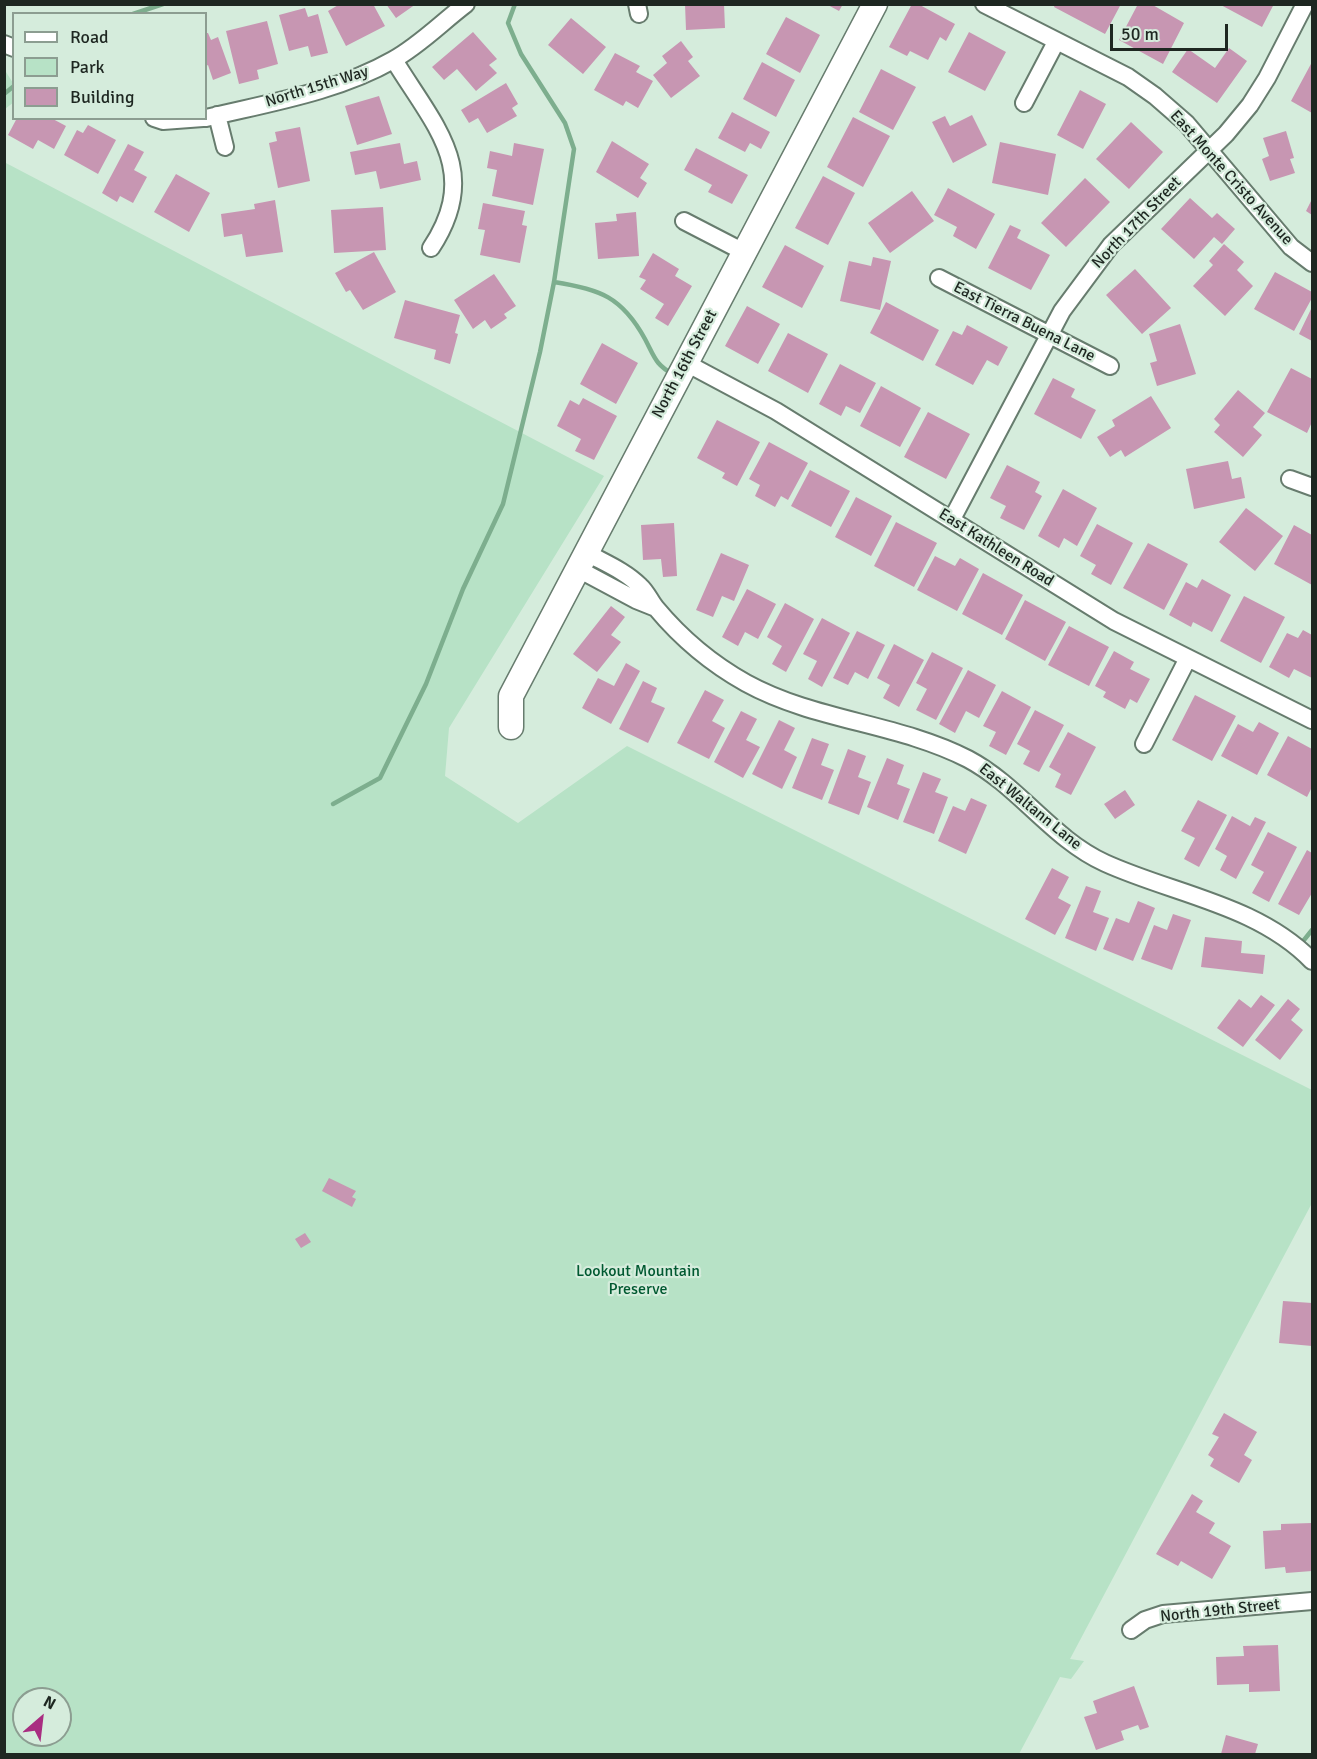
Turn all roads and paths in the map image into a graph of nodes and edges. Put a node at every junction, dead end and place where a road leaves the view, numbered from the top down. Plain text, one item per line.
1 (466, 4) edge
2 (874, 4) edge
3 (984, 4) edge
4 (1305, 4) edge
5 (1056, 42) junction
6 (394, 60) junction
7 (1024, 104) dead end
8 (209, 117) edge
9 (159, 120) edge
10 (182, 120) edge
11 (225, 147) dead end
12 (1209, 150) junction
13 (684, 221) dead end
14 (430, 248) dead end
15 (744, 252) junction
16 (1312, 263) edge
17 (939, 278) dead end
18 (1049, 335) junction
19 (686, 363) junction
20 (1110, 366) dead end
21 (1290, 479) dead end
22 (1312, 487) edge
23 (952, 519) junction
24 (593, 566) junction
25 (1188, 658) junction
26 (1312, 720) edge
27 (511, 727) dead end
28 (1144, 744) dead end
29 (1312, 961) edge
30 (1312, 1601) edge
31 (1131, 1630) dead end

1 - 6 street, North 15th Way
2 - 15 street, North 16th Street
3 - 5 street, East Monte Cristo Avenue
4 - 12 street, North 17th Street
5 - 7 street
5 - 12 street, East Monte Cristo Avenue
6 - 8 street, North 15th Way
6 - 14 street
8 - 11 street
9 - 10 street
12 - 16 street, East Monte Cristo Avenue
12 - 18 street, North 17th Street
13 - 15 street
15 - 19 street, North 16th Street
17 - 18 street, East Tierra Buena Lane
18 - 20 street, East Tierra Buena Lane
18 - 23 street, North 17th Street
19 - 23 street, East Kathleen Road
19 - 24 street, North 16th Street
21 - 22 street
23 - 25 street, East Kathleen Road
24 - 27 street, North 16th Street
24 - 29 street, East Waltann Lane
25 - 26 street, East Kathleen Road
25 - 28 street
30 - 31 street, North 19th Street

